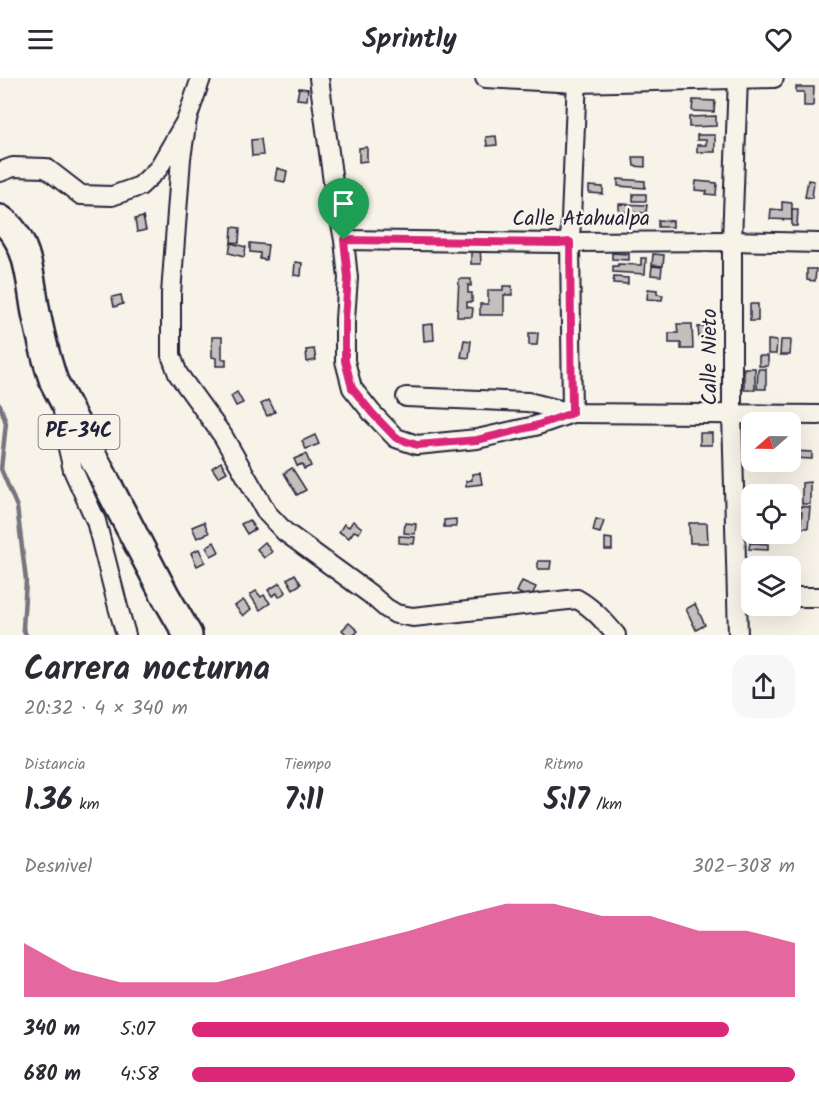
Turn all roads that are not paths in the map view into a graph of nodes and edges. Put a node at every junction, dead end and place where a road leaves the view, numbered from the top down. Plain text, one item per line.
1 (201, 78) edge
2 (319, 78) edge
3 (485, 78) edge
4 (738, 78) edge
5 (774, 78) edge
6 (577, 81) edge
7 (187, 119) junction
8 (0, 172) edge
9 (0, 219) edge
10 (344, 240) junction
11 (732, 241) junction
12 (570, 242) junction
13 (819, 243) edge
14 (406, 397) dead end
15 (62, 400) junction
16 (572, 413) junction
17 (732, 414) junction
18 (819, 415) edge
19 (742, 556) edge
20 (801, 597) edge
21 (819, 597) edge
22 (741, 616) edge
23 (126, 635) edge
24 (188, 635) edge
25 (616, 635) edge
26 (738, 635) edge

1 - 7 street
2 - 10 street
3 - 6 street
4 - 5 street
4 - 6 street
4 - 11 street, Calle Nieto
6 - 12 street
7 - 8 street
7 - 25 street
9 - 15 main road, PE-34C
10 - 12 street, Calle Atahualpa
10 - 16 street
11 - 12 street, Calle Atahualpa
11 - 13 street, Calle Atahualpa
11 - 17 street, Calle Nieto
12 - 16 street
14 - 16 street
15 - 23 street
15 - 24 main road, PE-34C
16 - 17 street
17 - 18 street
17 - 19 street, Calle Nieto
20 - 21 street
22 - 26 street, Calle Nieto

